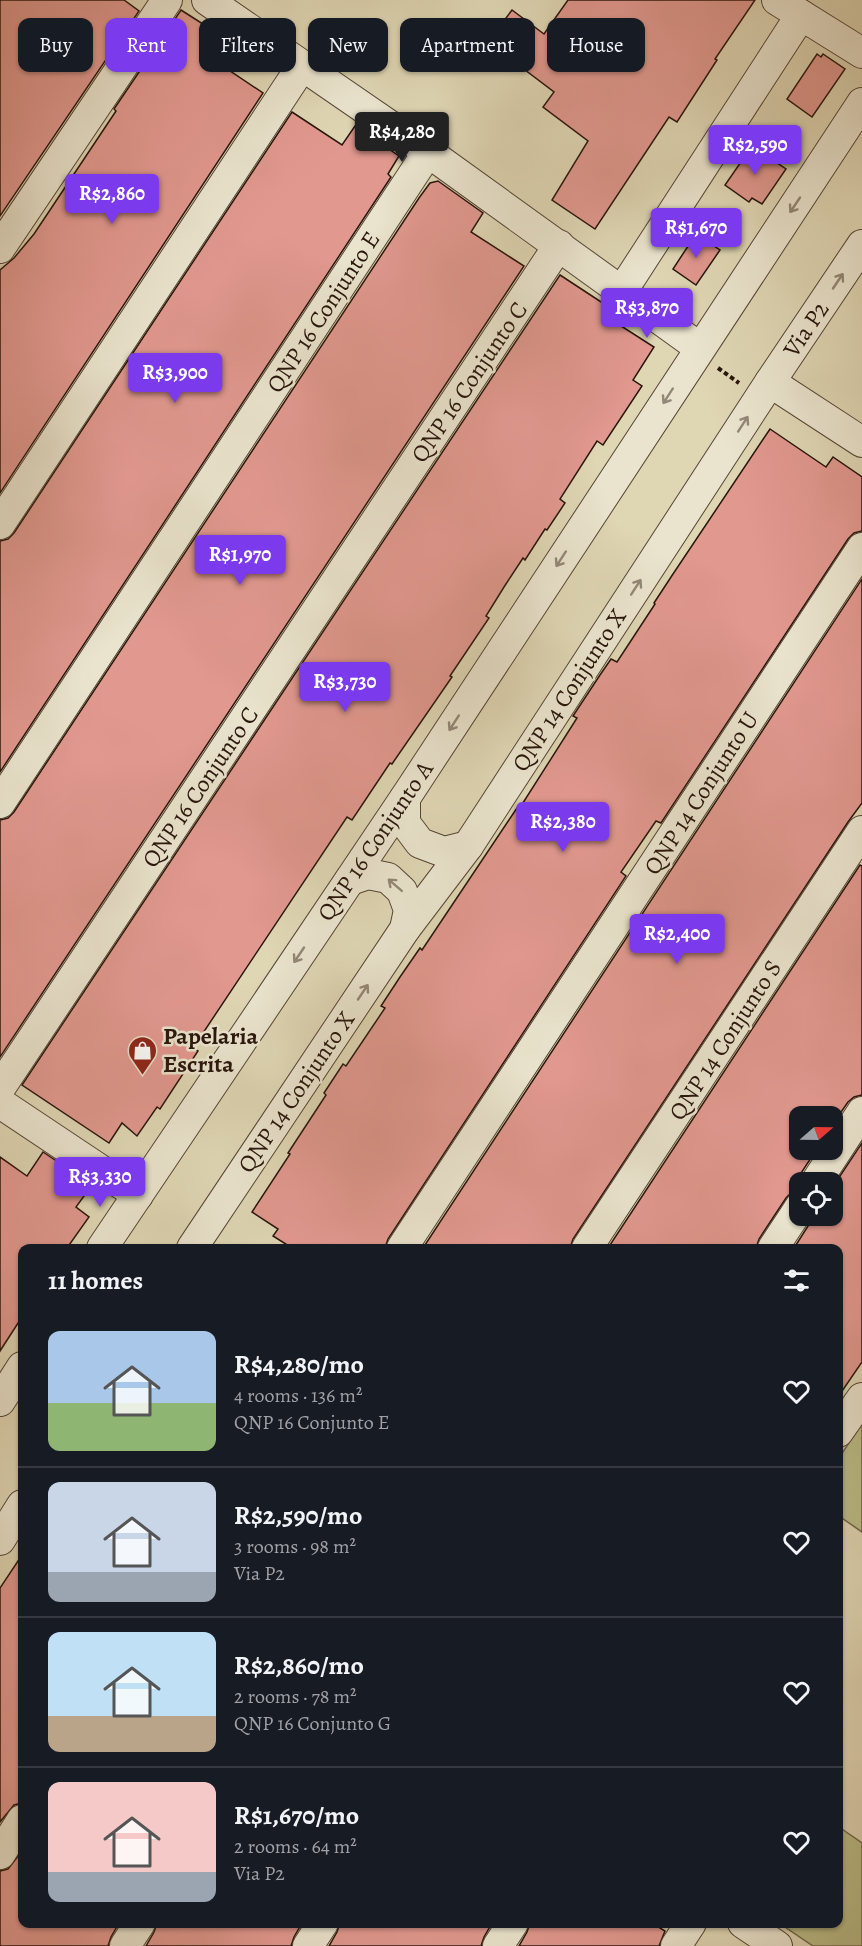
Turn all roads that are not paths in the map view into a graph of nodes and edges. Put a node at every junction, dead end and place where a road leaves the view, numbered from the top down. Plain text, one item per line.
1 (167, 0) edge
2 (207, 0) edge
3 (789, 7) edge
4 (862, 53) edge
5 (302, 66) junction
6 (862, 103) edge
7 (428, 152) junction
8 (862, 245) edge
9 (559, 246) junction
10 (0, 248) edge
11 (622, 291) junction
12 (700, 348) junction
13 (765, 390) junction
14 (858, 430) edge
15 (0, 524) edge
16 (862, 548) edge
17 (405, 798) junction
18 (0, 803) edge
19 (862, 831) edge
20 (468, 846) junction
21 (350, 880) junction
22 (405, 929) junction
23 (0, 1088) edge
24 (0, 1103) edge
25 (862, 1112) edge
26 (823, 1172) edge
27 (138, 1195) junction
28 (789, 1224) edge
29 (206, 1243) edge
30 (105, 1244) edge
31 (405, 1244) edge
32 (590, 1244) edge
33 (776, 1244) edge
34 (18, 1373) edge
35 (862, 1398) edge
36 (0, 1401) edge
37 (843, 1425) edge
38 (18, 1511) edge
39 (0, 1540) edge
40 (18, 1826) edge
41 (0, 1854) edge
42 (137, 1928) edge
43 (320, 1928) edge
44 (510, 1928) edge
45 (688, 1928) edge
46 (750, 1928) edge
47 (125, 1946) edge
48 (308, 1946) edge
49 (498, 1946) edge
50 (676, 1946) edge
51 (777, 1946) edge

1 - 10 street
2 - 5 street
3 - 4 street
3 - 11 street
5 - 7 street
5 - 15 street
6 -> 12 street
7 - 9 street
7 - 18 street, QNP 16 Conjunto E
13 -> 8 street, Via P2
9 - 11 street
9 - 23 street, QNP 16 Conjunto C
11 - 12 street
12 -> 17 street, QNP 16 Conjunto A
13 - 14 street
20 -> 13 street, QNP 14 Conjunto X
16 - 31 street, QNP 14 Conjunto U
17 - 20 street
17 - 21 street, QNP 16 Conjunto A
19 - 32 street, QNP 14 Conjunto S
20 - 22 street, QNP 14 Conjunto X
22 -> 21 street
21 -> 27 street, QNP 16 Conjunto A
29 -> 22 street, QNP 14 Conjunto X
24 - 27 street
25 - 26 street
27 - 30 street, QNP 16 Conjunto A
28 - 33 street
34 - 36 street
35 - 37 street
38 - 39 street
40 - 41 street
42 - 47 street
43 - 48 street
44 - 49 street
45 - 50 street
46 - 51 street

